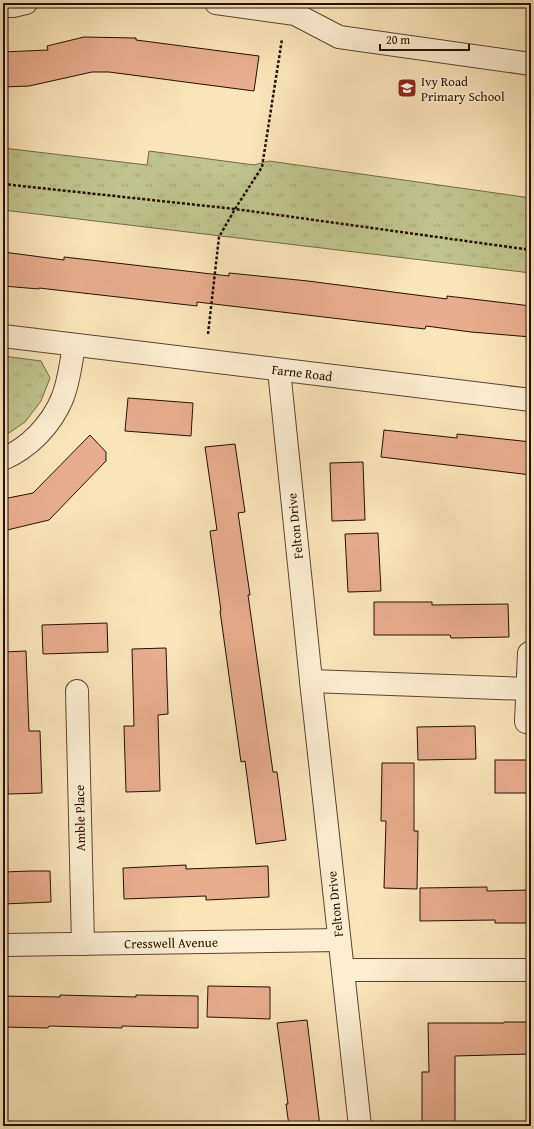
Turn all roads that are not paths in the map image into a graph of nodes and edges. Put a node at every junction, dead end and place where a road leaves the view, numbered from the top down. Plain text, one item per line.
1 (26, 3) edge
2 (216, 3) edge
3 (3, 6) edge
4 (531, 64) edge
5 (3, 336) edge
6 (74, 345) junction
7 (279, 370) junction
8 (531, 400) edge
9 (3, 459) edge
10 (529, 653) dead end
11 (311, 681) junction
12 (527, 689) junction
13 (77, 691) dead end
14 (526, 722) dead end
15 (339, 940) junction
16 (83, 944) junction
17 (3, 945) edge
18 (343, 970) junction
19 (531, 970) edge
20 (360, 1126) edge

1 - 3 street
2 - 4 street
5 - 6 street, Farne Road
6 - 7 street, Farne Road
6 - 9 street
7 - 8 street, Farne Road
7 - 11 street, Felton Drive
10 - 12 street
11 - 12 street
11 - 15 street, Felton Drive
12 - 14 street
13 - 16 street, Amble Place
15 - 16 street, Cresswell Avenue
15 - 18 street, Felton Drive
16 - 17 street, Cresswell Avenue
18 - 19 street
18 - 20 street, Felton Drive

